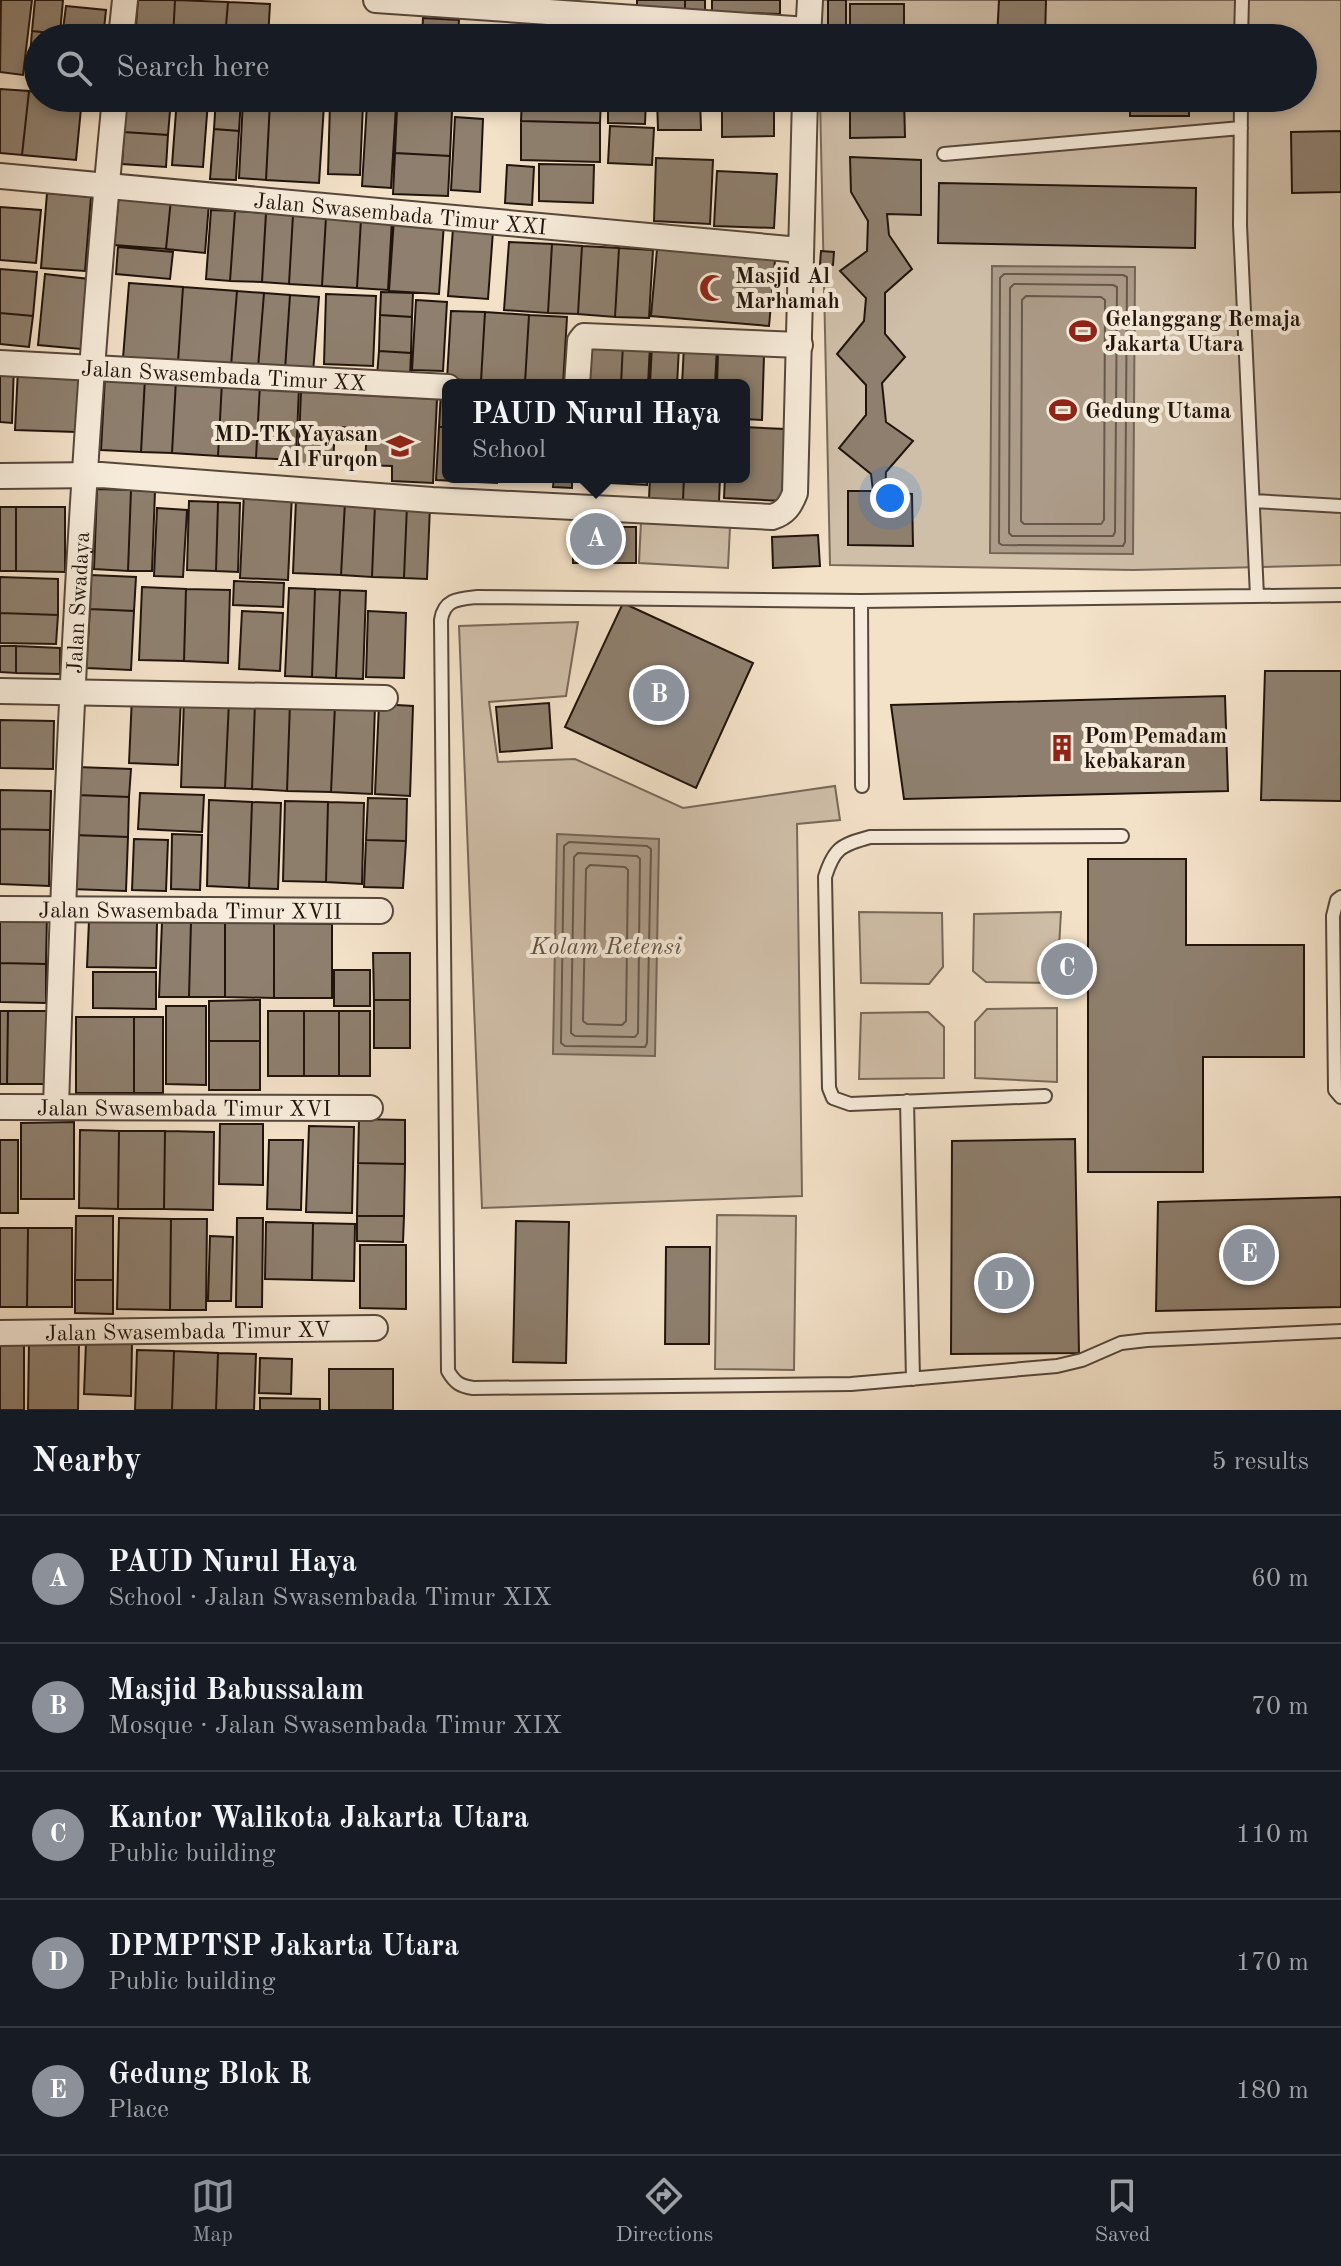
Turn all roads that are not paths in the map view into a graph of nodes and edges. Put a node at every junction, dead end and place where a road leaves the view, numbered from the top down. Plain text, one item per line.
1 (125, 0) edge
2 (376, 0) edge
3 (810, 0) edge
4 (1242, 0) edge
5 (122, 24) edge
6 (681, 24) edge
7 (809, 24) edge
8 (1241, 24) edge
9 (114, 112) edge
10 (805, 112) edge
11 (1241, 112) edge
12 (1241, 128) junction
13 (944, 154) dead end
14 (0, 176) edge
15 (106, 188) junction
16 (800, 250) junction
17 (800, 345) junction
18 (0, 363) edge
19 (93, 369) junction
20 (577, 379) edge
21 (442, 387) edge
22 (86, 475) junction
23 (0, 476) edge
24 (1253, 501) junction
25 (1341, 506) edge
26 (1341, 595) edge
27 (1257, 596) junction
28 (861, 601) junction
29 (70, 690) junction
30 (0, 691) edge
31 (385, 698) dead end
32 (862, 786) dead end
33 (1122, 836) dead end
34 (1341, 897) edge
35 (0, 909) edge
36 (62, 910) junction
37 (380, 911) dead end
38 (1045, 1096) dead end
39 (1341, 1097) edge
40 (907, 1101) junction
41 (56, 1106) junction
42 (0, 1107) edge
43 (370, 1108) dead end
44 (375, 1328) dead end
45 (1341, 1331) edge
46 (0, 1333) edge
47 (913, 1379) junction

1 - 5 street
2 - 6 street
3 - 7 street
4 - 8 lane
9 - 15 street, Jalan Swadaya
10 - 16 street
11 - 12 lane
12 - 13 lane
12 - 24 lane
14 - 15 street, Jalan Swasembada Timur XXI
15 - 16 street, Jalan Swasembada Timur XXI
15 - 19 street, Jalan Swadaya
16 - 17 street
17 - 20 street
17 - 22 street
18 - 19 street, Jalan Swasembada Timur XX
19 - 21 street, Jalan Swasembada Timur XX
19 - 22 street, Jalan Swadaya
22 - 23 street
22 - 29 street, Jalan Swadaya
24 - 25 lane
24 - 27 lane
26 - 27 lane
27 - 28 lane
28 - 32 lane
28 - 47 lane
29 - 30 street
29 - 31 street
29 - 36 street, Jalan Swadaya
33 - 40 lane
34 - 39 lane
35 - 36 street, Jalan Swasembada Timur XVII
36 - 37 street, Jalan Swasembada Timur XVII
36 - 41 street, Jalan Swadaya
38 - 40 lane
40 - 47 lane
41 - 42 street, Jalan Swasembada Timur XVI
41 - 43 street, Jalan Swasembada Timur XVI
44 - 46 street, Jalan Swasembada Timur XV
45 - 47 lane

